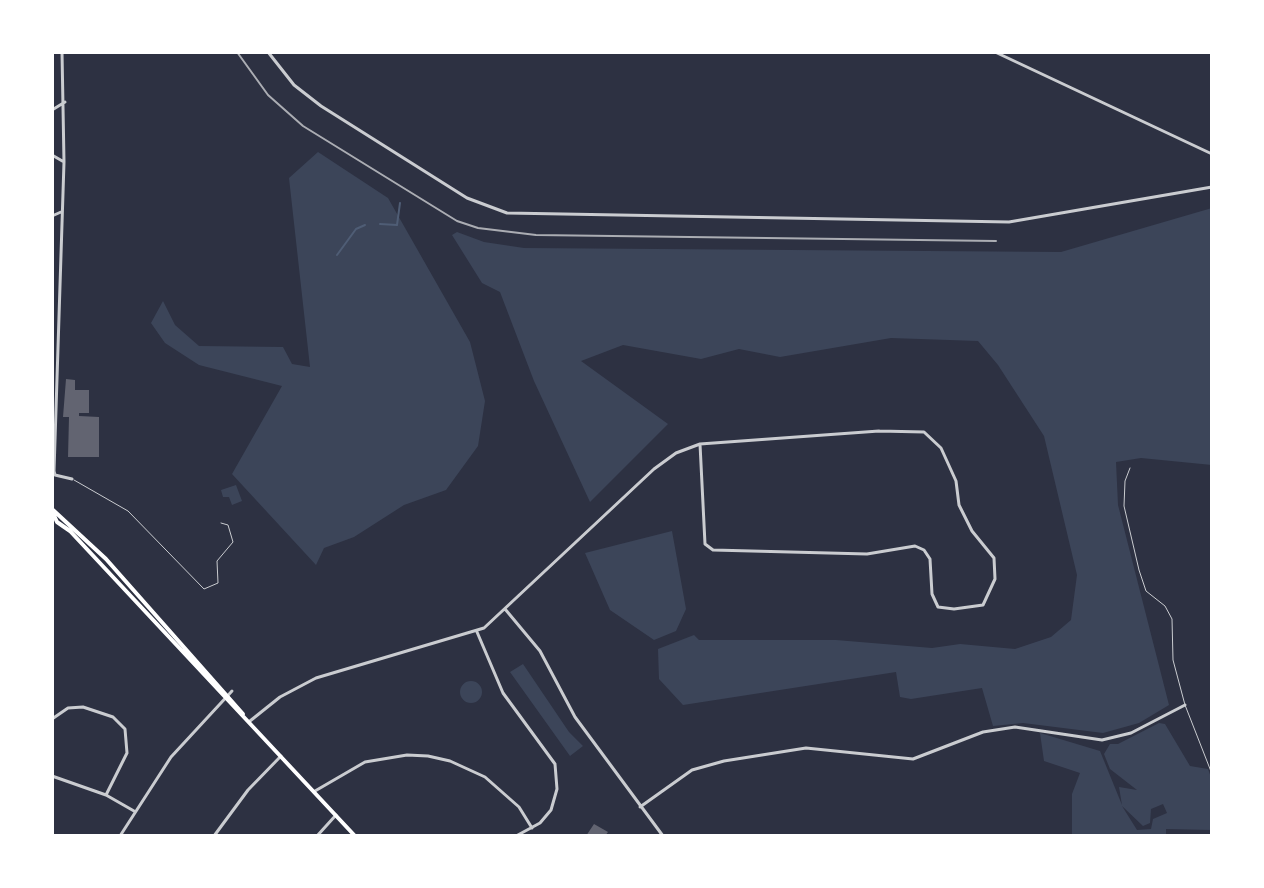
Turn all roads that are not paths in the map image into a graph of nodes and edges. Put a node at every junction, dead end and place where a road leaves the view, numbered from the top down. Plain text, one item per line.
1 (62, 52) edge
2 (268, 52) edge
3 (995, 52) edge
4 (65, 102) junction
5 (52, 110) edge
6 (1212, 154) edge
7 (52, 155) edge
8 (64, 162) junction
9 (1212, 187) edge
10 (61, 212) junction
11 (52, 216) edge
12 (54, 308) edge
13 (54, 322) edge
14 (53, 429) edge
15 (700, 444) junction
16 (1130, 468) dead end
17 (72, 479) joint
18 (52, 510) edge
19 (221, 523) dead end
20 (505, 609) junction
21 (477, 632) junction
22 (230, 692) junction
23 (224, 699) junction
24 (1185, 705) junction
25 (52, 719) edge
26 (249, 722) junction
27 (281, 755) junction
28 (1212, 774) edge
29 (52, 776) edge
30 (315, 791) junction
31 (106, 795) junction
32 (640, 807) junction
33 (134, 811) junction
34 (337, 815) junction
35 (532, 828) junction
36 (120, 836) edge
37 (214, 836) edge
38 (317, 836) edge
39 (355, 836) edge
40 (403, 836) edge
41 (414, 836) edge
42 (516, 836) edge
43 (663, 836) edge

1 - 4 street
2 - 9 street
3 - 6 street
4 - 5 street
4 - 8 street
7 - 8 street
8 - 10 street
10 - 11 street
10 - 12 street
12 - 13 street
13 - 14 street
14 - 17 street
15 - 15 street
15 - 20 street
16 - 24 lane
17 - 19 lane
18 - 22 main road
18 - 23 main road
20 - 21 street
20 - 32 street
21 - 26 street
21 - 35 street
22 - 23 street
22 - 26 main road
23 - 26 main road
23 - 33 street
24 - 28 lane
24 - 32 street
25 - 31 street
26 - 27 main road
27 - 30 main road
27 - 37 street
29 - 31 street
30 - 34 main road
30 - 35 street
31 - 33 street
32 - 43 street
33 - 36 street
34 - 38 street
34 - 39 main road
35 - 42 street
40 - 41 street

